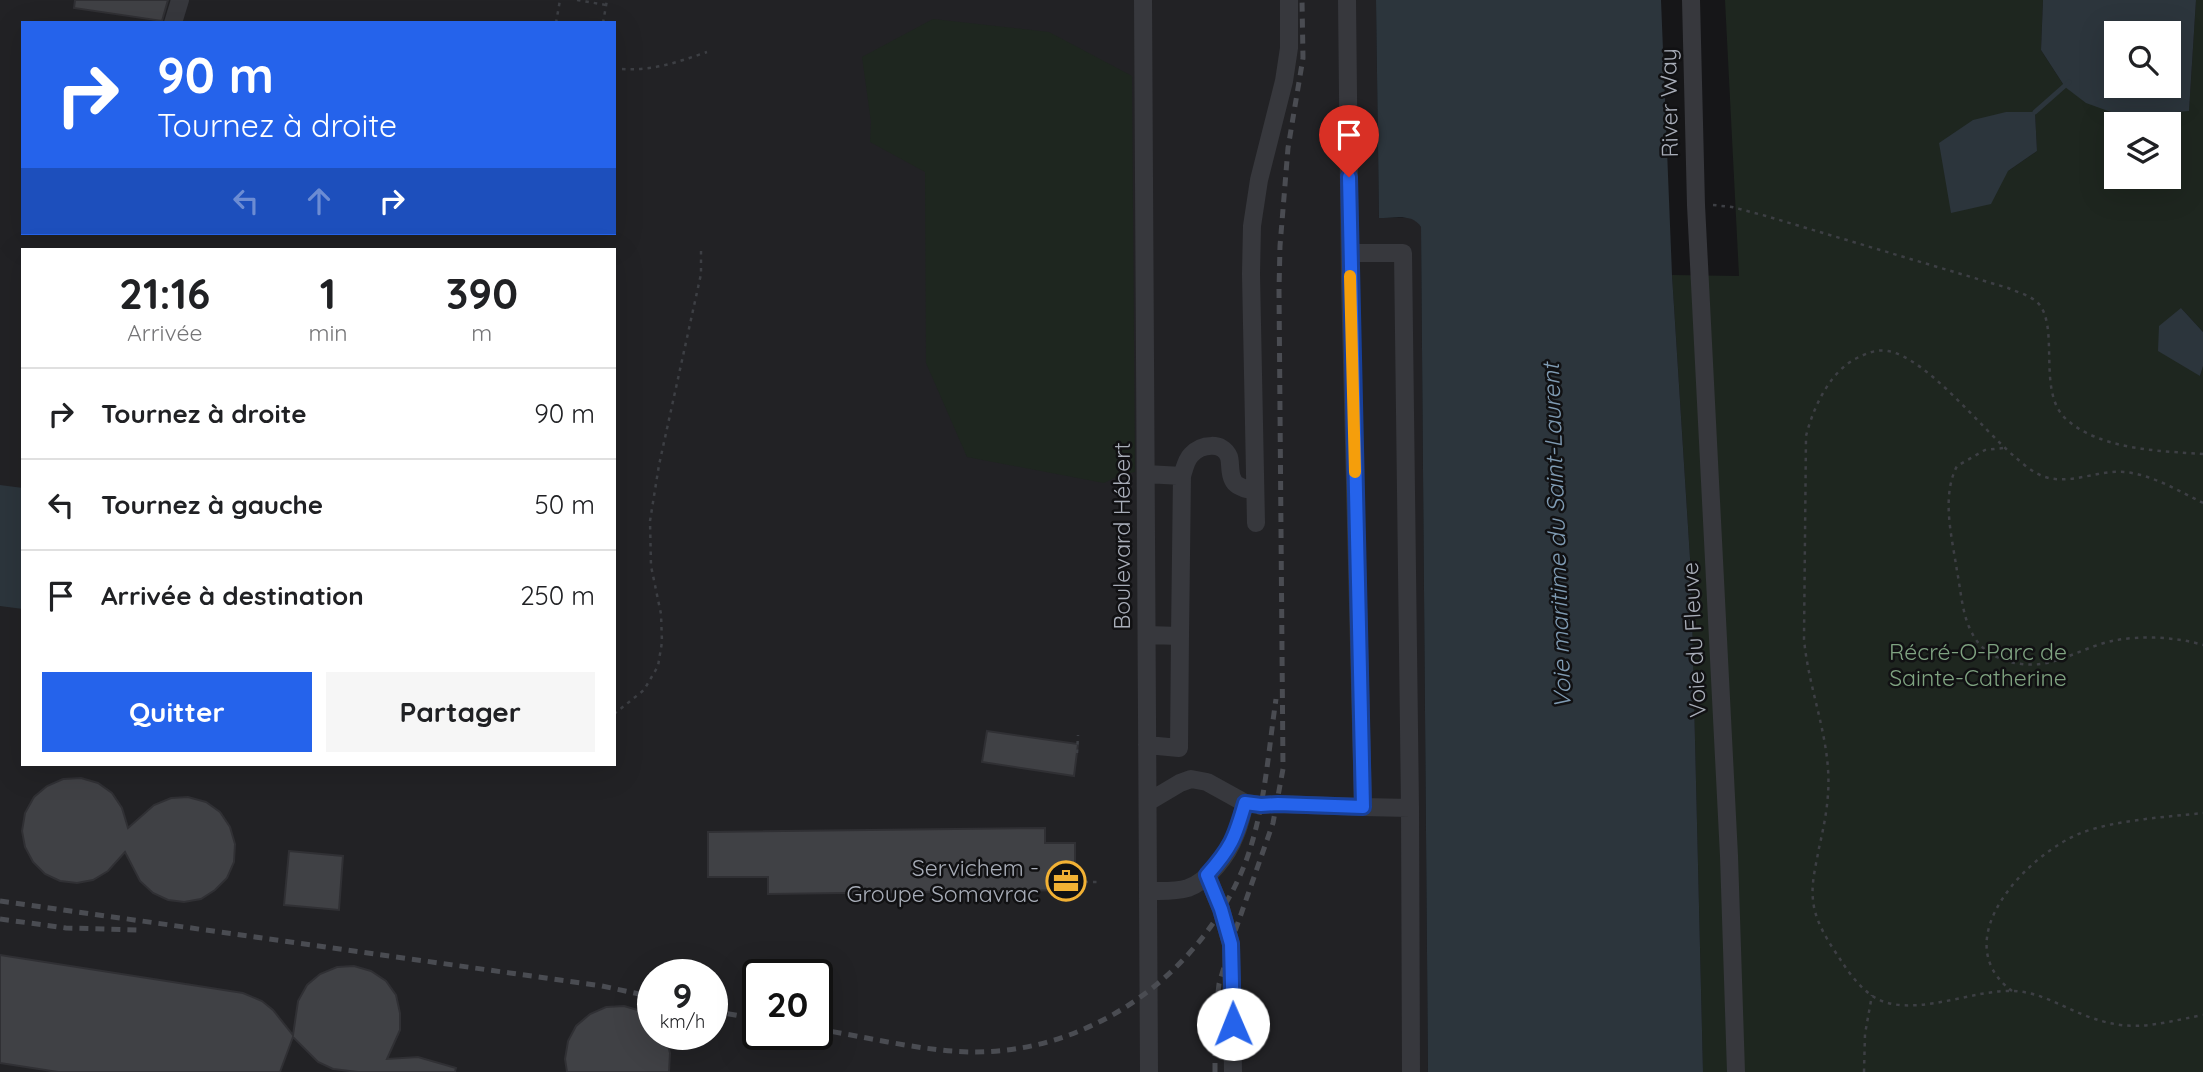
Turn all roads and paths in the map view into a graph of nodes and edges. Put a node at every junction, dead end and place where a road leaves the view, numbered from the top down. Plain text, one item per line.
1 (180, 0) edge
2 (560, 0) edge
3 (577, 0) edge
4 (1143, 0) edge
5 (1289, 0) edge
6 (1347, 0) edge
7 (1691, 0) edge
8 (606, 2) edge
9 (174, 21) edge
10 (556, 21) edge
11 (603, 21) edge
12 (707, 52) dead end
13 (622, 69) dead end
14 (1696, 205) junction
15 (701, 247) dead end
16 (1350, 253) junction
17 (2005, 448) junction
18 (2203, 454) edge
19 (1146, 474) junction
20 (1182, 476) junction
21 (1255, 485) junction
22 (2203, 503) edge
23 (1256, 523) dead end
24 (1147, 635) junction
25 (1180, 636) junction
26 (2203, 645) edge
27 (616, 712) edge
28 (1078, 735) dead end
29 (1147, 746) junction
30 (1077, 753) dead end
31 (1149, 802) junction
32 (1245, 803) junction
33 (1363, 807) junction
34 (1410, 808) junction
35 (2203, 813) edge
36 (1207, 875) junction
37 (1076, 882) dead end
38 (1097, 882) dead end
39 (1149, 891) junction
40 (2012, 991) junction
41 (1872, 995) junction
42 (2203, 1015) edge
43 (1149, 1072) edge
44 (1233, 1072) edge
45 (1411, 1072) edge
46 (1736, 1072) edge
47 (1864, 1072) edge

1 - 9 street
2 - 10 path
3 - 8 path
4 - 19 street, Boulevard Hébert
5 - 21 street
6 - 16 street
7 - 14 street, River Way
8 - 11 path
12 - 13 path
14 - 18 path
14 - 46 street, Voie du Fleuve
15 - 27 path
16 - 33 street
16 - 34 street
17 - 22 path
17 - 26 path
17 - 41 path
19 - 20 street
19 - 24 street, Boulevard Hébert
20 - 21 street
20 - 25 street
21 - 23 street
24 - 25 street
24 - 29 street, Boulevard Hébert
25 - 29 street
28 - 30 path
29 - 31 street, Boulevard Hébert
31 - 32 street
31 - 39 street, Boulevard Hébert
32 - 33 street
32 - 36 street
33 - 34 street
34 - 45 street
35 - 40 path
36 - 39 street
36 - 44 street
37 - 38 path
39 - 43 street, Boulevard Hébert
40 - 41 path
40 - 42 path
41 - 47 path

